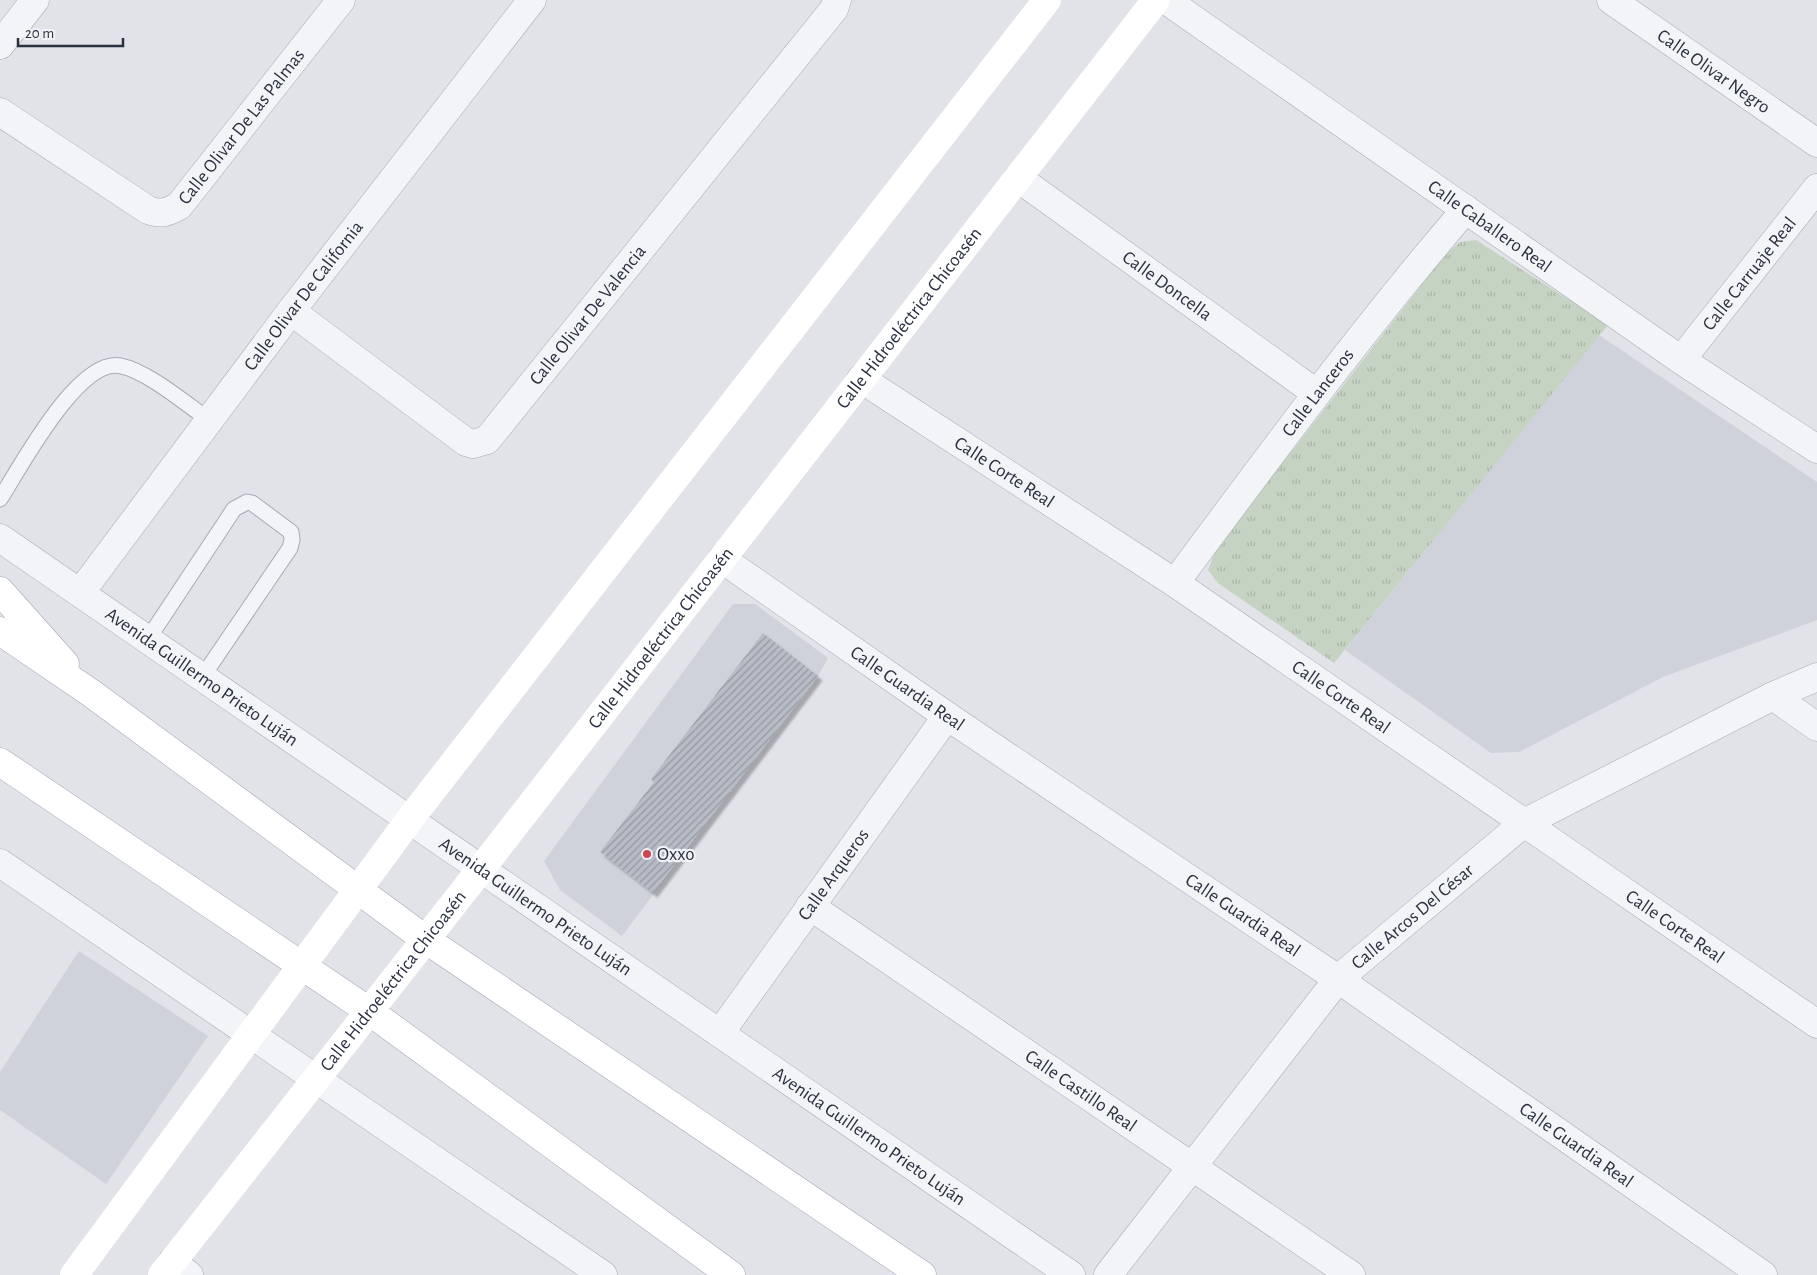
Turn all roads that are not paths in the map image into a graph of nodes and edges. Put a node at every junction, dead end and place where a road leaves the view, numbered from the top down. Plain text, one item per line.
1 (34, 0) edge
2 (341, 0) edge
3 (532, 0) edge
4 (837, 0) edge
5 (1046, 0) edge
6 (1156, 0) edge
7 (1166, 0) edge
8 (1611, 0) edge
9 (0, 44) edge
10 (0, 112) edge
11 (1817, 143) edge
12 (1018, 178) junction
13 (1817, 188) edge
14 (1466, 209) junction
15 (291, 311) junction
16 (1681, 360) junction
17 (861, 379) junction
18 (1316, 393) junction
19 (209, 420) junction
20 (1817, 448) edge
21 (0, 499) edge
22 (0, 538) edge
23 (722, 559) junction
24 (1175, 583) junction
25 (0, 590) edge
26 (80, 593) junction
27 (0, 631) edge
28 (148, 639) junction
29 (203, 676) junction
30 (1817, 677) edge
31 (90, 694) junction
32 (1773, 696) junction
33 (947, 716) junction
34 (1817, 728) edge
35 (0, 762) edge
36 (410, 819) junction
37 (1524, 823) junction
38 (0, 863) edge
39 (481, 869) junction
40 (359, 890) junction
41 (810, 906) junction
42 (425, 940) junction
43 (303, 966) junction
44 (1338, 979) junction
45 (369, 1011) junction
46 (1817, 1024) edge
47 (720, 1033) junction
48 (252, 1036) junction
49 (316, 1078) junction
50 (1191, 1166) junction
51 (174, 1271) edge
52 (74, 1275) edge
53 (603, 1275) edge
54 (731, 1275) edge
55 (922, 1275) edge
56 (1071, 1275) edge
57 (1108, 1275) edge
58 (1351, 1275) edge
59 (1763, 1275) edge

1 - 9 street
2 - 10 street, Calle Olivar De Las Palmas
3 - 15 street, Calle Olivar De California
4 - 15 street, Calle Olivar De Valencia
5 - 36 main road
6 - 12 main road, Calle Hidroeléctrica Chicoasén
7 - 14 street, Calle Caballero Real
8 - 11 street, Calle Olivar Negro
12 - 17 main road, Calle Hidroeléctrica Chicoasén
12 - 18 street, Calle Doncella
13 - 16 street, Calle Carruaje Real
14 - 16 street, Calle Caballero Real
14 - 18 street, Calle Lanceros
15 - 19 street, Calle Olivar De California
16 - 20 street, Calle Caballero Real
17 - 23 main road, Calle Hidroeléctrica Chicoasén
17 - 24 street, Calle Corte Real
18 - 24 street, Calle Lanceros
19 - 21 lane
19 - 26 street, Calle Olivar De California
22 - 26 street, Avenida Guillermo Prieto Luján
23 - 33 street, Calle Guardia Real
23 - 39 main road, Calle Hidroeléctrica Chicoasén
24 - 37 street, Calle Corte Real
25 - 31 main road
26 - 28 street, Avenida Guillermo Prieto Luján
27 - 31 main road
28 - 29 street, Avenida Guillermo Prieto Luján
28 - 29 lane
29 - 36 street, Avenida Guillermo Prieto Luján
30 - 32 street, Calle Arcos Del César
31 - 40 main road
32 - 34 street
32 - 37 street, Calle Arcos Del César
33 - 41 street, Calle Arqueros
33 - 44 street, Calle Guardia Real
35 - 43 main road
36 - 39 street, Avenida Guillermo Prieto Luján
36 - 40 main road
37 - 44 street, Calle Arcos Del César
37 - 46 street, Calle Corte Real
38 - 48 street
39 - 42 main road, Calle Hidroeléctrica Chicoasén
39 - 47 street, Avenida Guillermo Prieto Luján
40 - 42 main road
40 - 43 main road
41 - 47 street, Calle Arqueros
41 - 50 street, Calle Castillo Real
42 - 45 main road, Calle Hidroeléctrica Chicoasén
42 - 55 main road
43 - 45 main road
43 - 48 main road
44 - 50 street, Calle Arcos Del César
44 - 59 street, Calle Guardia Real
45 - 49 main road, Calle Hidroeléctrica Chicoasén
45 - 54 main road
47 - 56 street, Avenida Guillermo Prieto Luján
48 - 49 street
48 - 52 main road
49 - 51 main road, Calle Hidroeléctrica Chicoasén
49 - 53 street
50 - 57 street, Calle Arcos Del César
50 - 58 street, Calle Castillo Real

